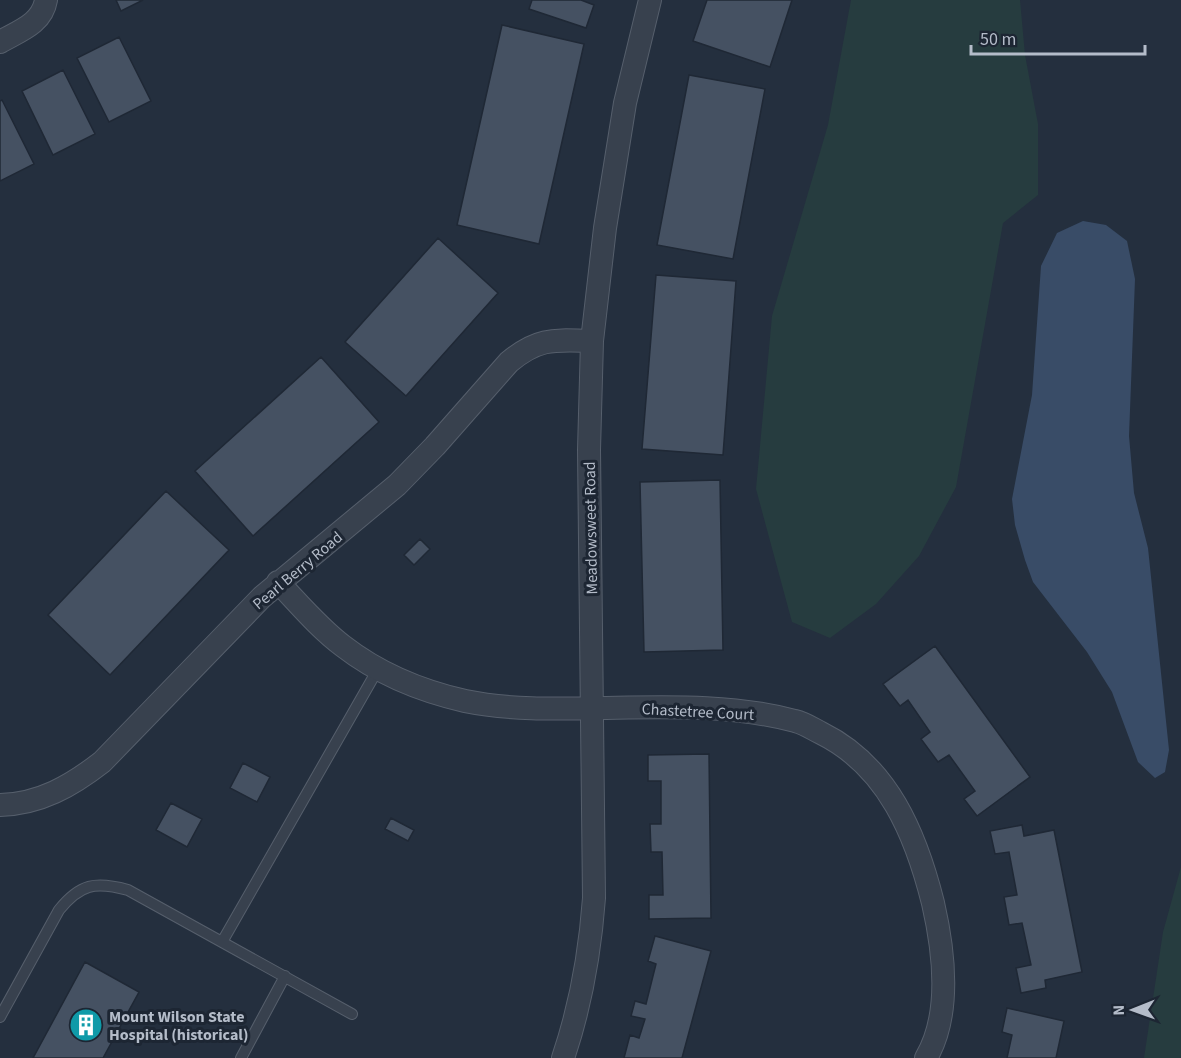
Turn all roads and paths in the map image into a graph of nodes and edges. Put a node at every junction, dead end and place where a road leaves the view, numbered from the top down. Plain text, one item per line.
1 (46, 0) edge
2 (650, 0) edge
3 (0, 42) edge
4 (592, 341) junction
5 (279, 582) junction
6 (378, 669) junction
7 (592, 708) junction
8 (0, 805) edge
9 (222, 942) junction
10 (285, 976) junction
11 (352, 1014) dead end
12 (0, 1017) edge
13 (241, 1058) edge
14 (563, 1058) edge
15 (926, 1058) edge

1 - 3 street
2 - 4 street, Meadowsweet Road
4 - 5 street, Pearl Berry Road
4 - 7 street, Meadowsweet Road
5 - 6 street, Chastetree Court
5 - 8 street, Pearl Berry Road
6 - 7 street, Chastetree Court
6 - 9 lane
7 - 14 street, Meadowsweet Road
7 - 15 street, Chastetree Court
9 - 10 lane
9 - 12 lane
10 - 11 lane
10 - 13 lane

